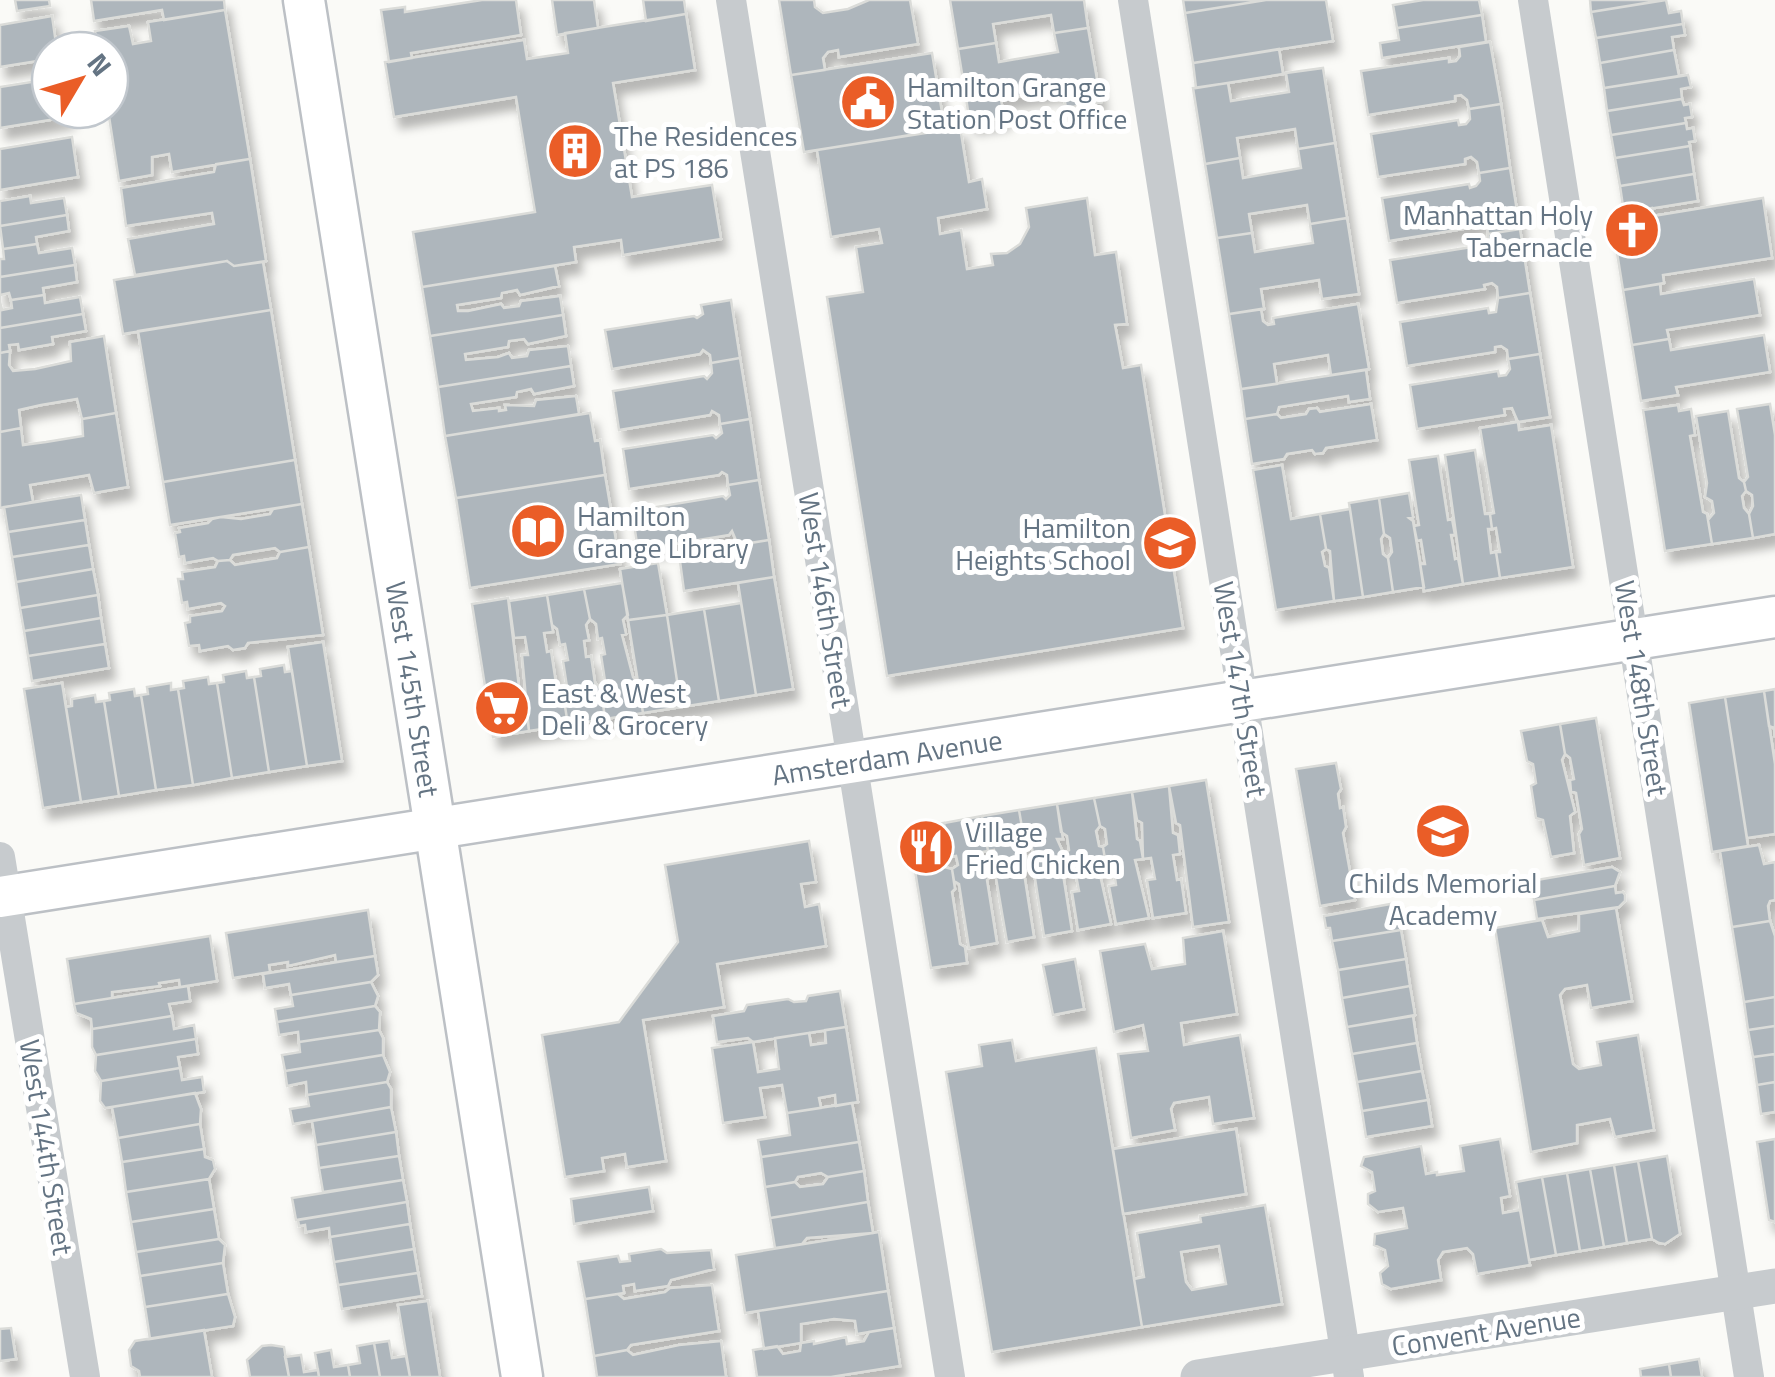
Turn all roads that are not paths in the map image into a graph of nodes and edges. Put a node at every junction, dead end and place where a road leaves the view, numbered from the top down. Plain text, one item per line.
1 (304, 0) edge
2 (732, 0) edge
3 (1132, 0) edge
4 (1533, 0) edge
5 (1775, 617) edge
6 (1634, 639) junction
7 (1242, 701) junction
8 (852, 763) junction
9 (435, 826) junction
10 (2, 884) edge
11 (1775, 1286) edge
12 (1735, 1292) junction
13 (1348, 1365) edge
14 (85, 1377) edge
15 (522, 1377) edge
16 (950, 1377) edge
17 (1198, 1377) edge
18 (1749, 1377) edge

1 - 9 main road, West 145th Street
2 - 8 street, West 146th Street
3 - 7 street, West 147th Street
4 - 6 street, West 148th Street
5 - 6 main road, Amsterdam Avenue
6 - 7 main road, Amsterdam Avenue
6 - 12 street, West 148th Street
7 - 8 main road, Amsterdam Avenue
7 - 13 street, West 147th Street
8 - 9 main road, Amsterdam Avenue
8 - 16 street, West 146th Street
9 - 10 main road, Amsterdam Avenue
9 - 15 main road, West 145th Street
10 - 14 street, West 144th Street
11 - 12 street, Convent Avenue
12 - 13 street, Convent Avenue
12 - 18 street, West 148th Street
13 - 17 street, Convent Avenue

